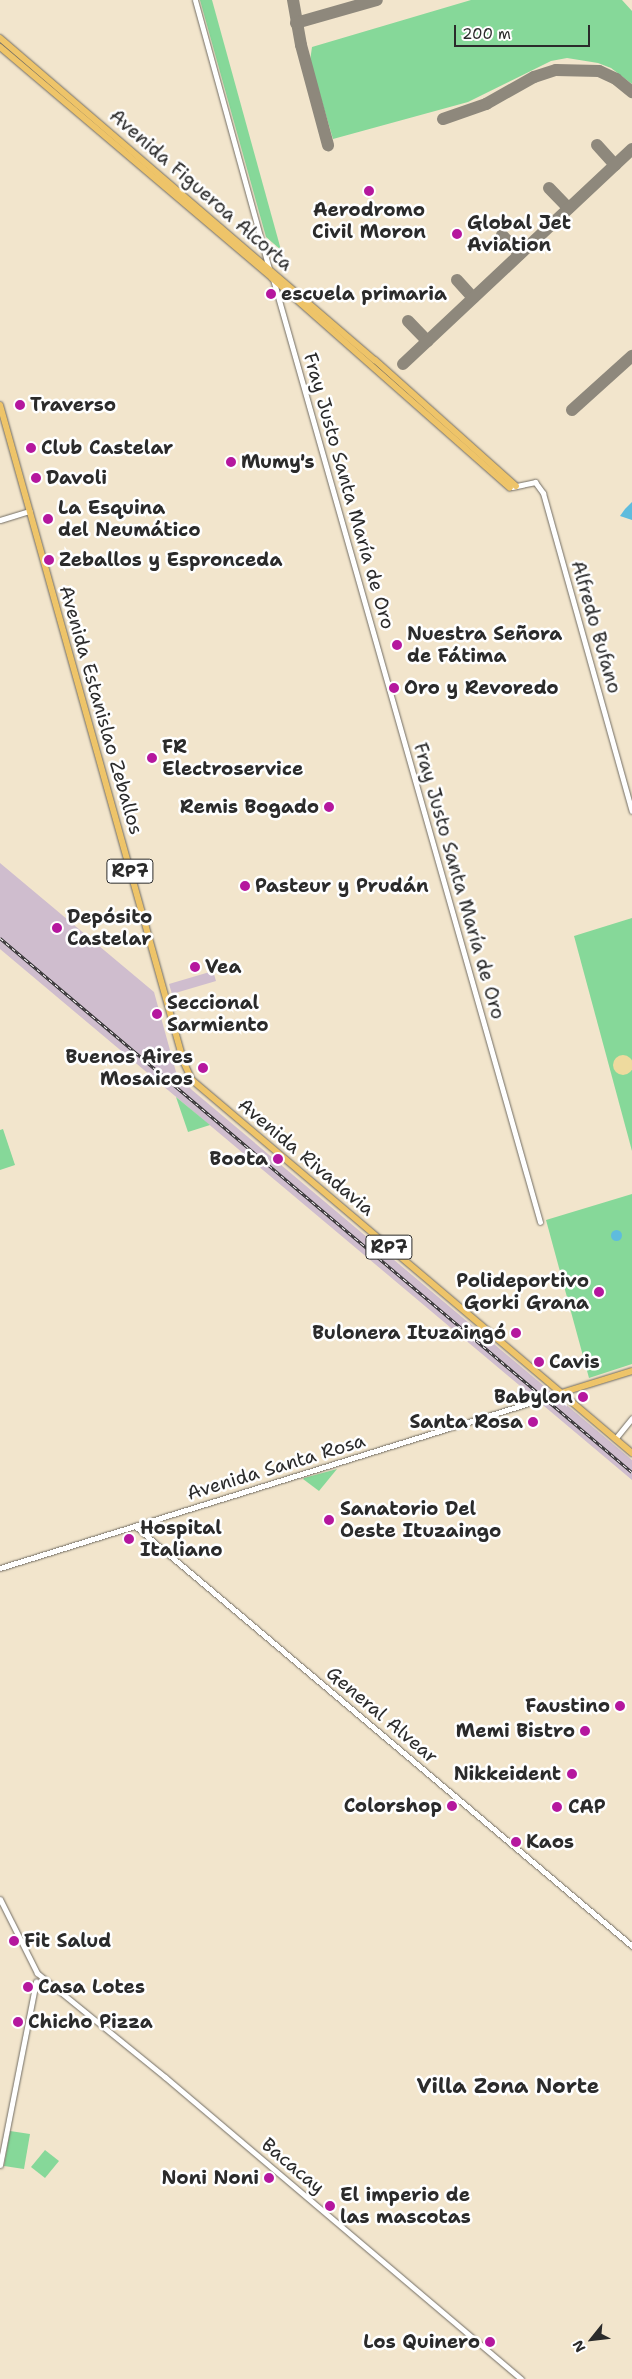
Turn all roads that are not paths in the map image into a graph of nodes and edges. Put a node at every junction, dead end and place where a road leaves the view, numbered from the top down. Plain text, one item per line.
1 (195, 0) edge
2 (0, 38) edge
3 (0, 47) edge
4 (270, 269) junction
5 (272, 278) junction
6 (0, 405) edge
7 (1, 414) edge
8 (513, 487) junction
9 (30, 511) junction
10 (0, 520) edge
11 (632, 811) edge
12 (192, 1080) joint
13 (540, 1222) dead end
14 (632, 1371) edge
15 (561, 1393) junction
16 (632, 1418) edge
17 (615, 1439) junction
18 (632, 1453) edge
19 (135, 1526) junction
20 (0, 1568) edge
21 (0, 1899) edge
22 (632, 1946) edge
23 (37, 1973) junction
24 (44, 1978) junction
25 (36, 1982) junction
26 (0, 2166) edge
27 (521, 2379) edge

1 - 4 street, Fray Justo Santa María de Oro
2 - 4 main road, Avenida Figueroa Alcorta
3 - 5 main road, Avenida Figueroa Alcorta
4 - 5 street, Fray Justo Santa María de Oro
4 - 8 main road, Avenida Figueroa Alcorta
5 - 8 main road, Avenida Figueroa Alcorta
5 - 13 street, Fray Justo Santa María de Oro
6 - 7 main road, Avenida Estanislao Zeballos / RP7
7 - 9 main road, Avenida Estanislao Zeballos / RP7
8 - 11 street, Alfredo Bufano
9 - 10 street
9 - 12 main road, Avenida Estanislao Zeballos / RP7
12 - 15 main road, Avenida Rivadavia / RP7
14 - 15 main road
15 - 17 main road, RP7
15 - 19 street, Avenida Santa Rosa
16 - 17 street
17 - 18 main road, RP7
19 - 20 street, Avenida Santa Rosa
19 - 22 street, General Alvear
21 - 23 street
23 - 24 street, Bacacay
23 - 25 street
24 - 25 street
24 - 27 street, Bacacay
25 - 26 street

